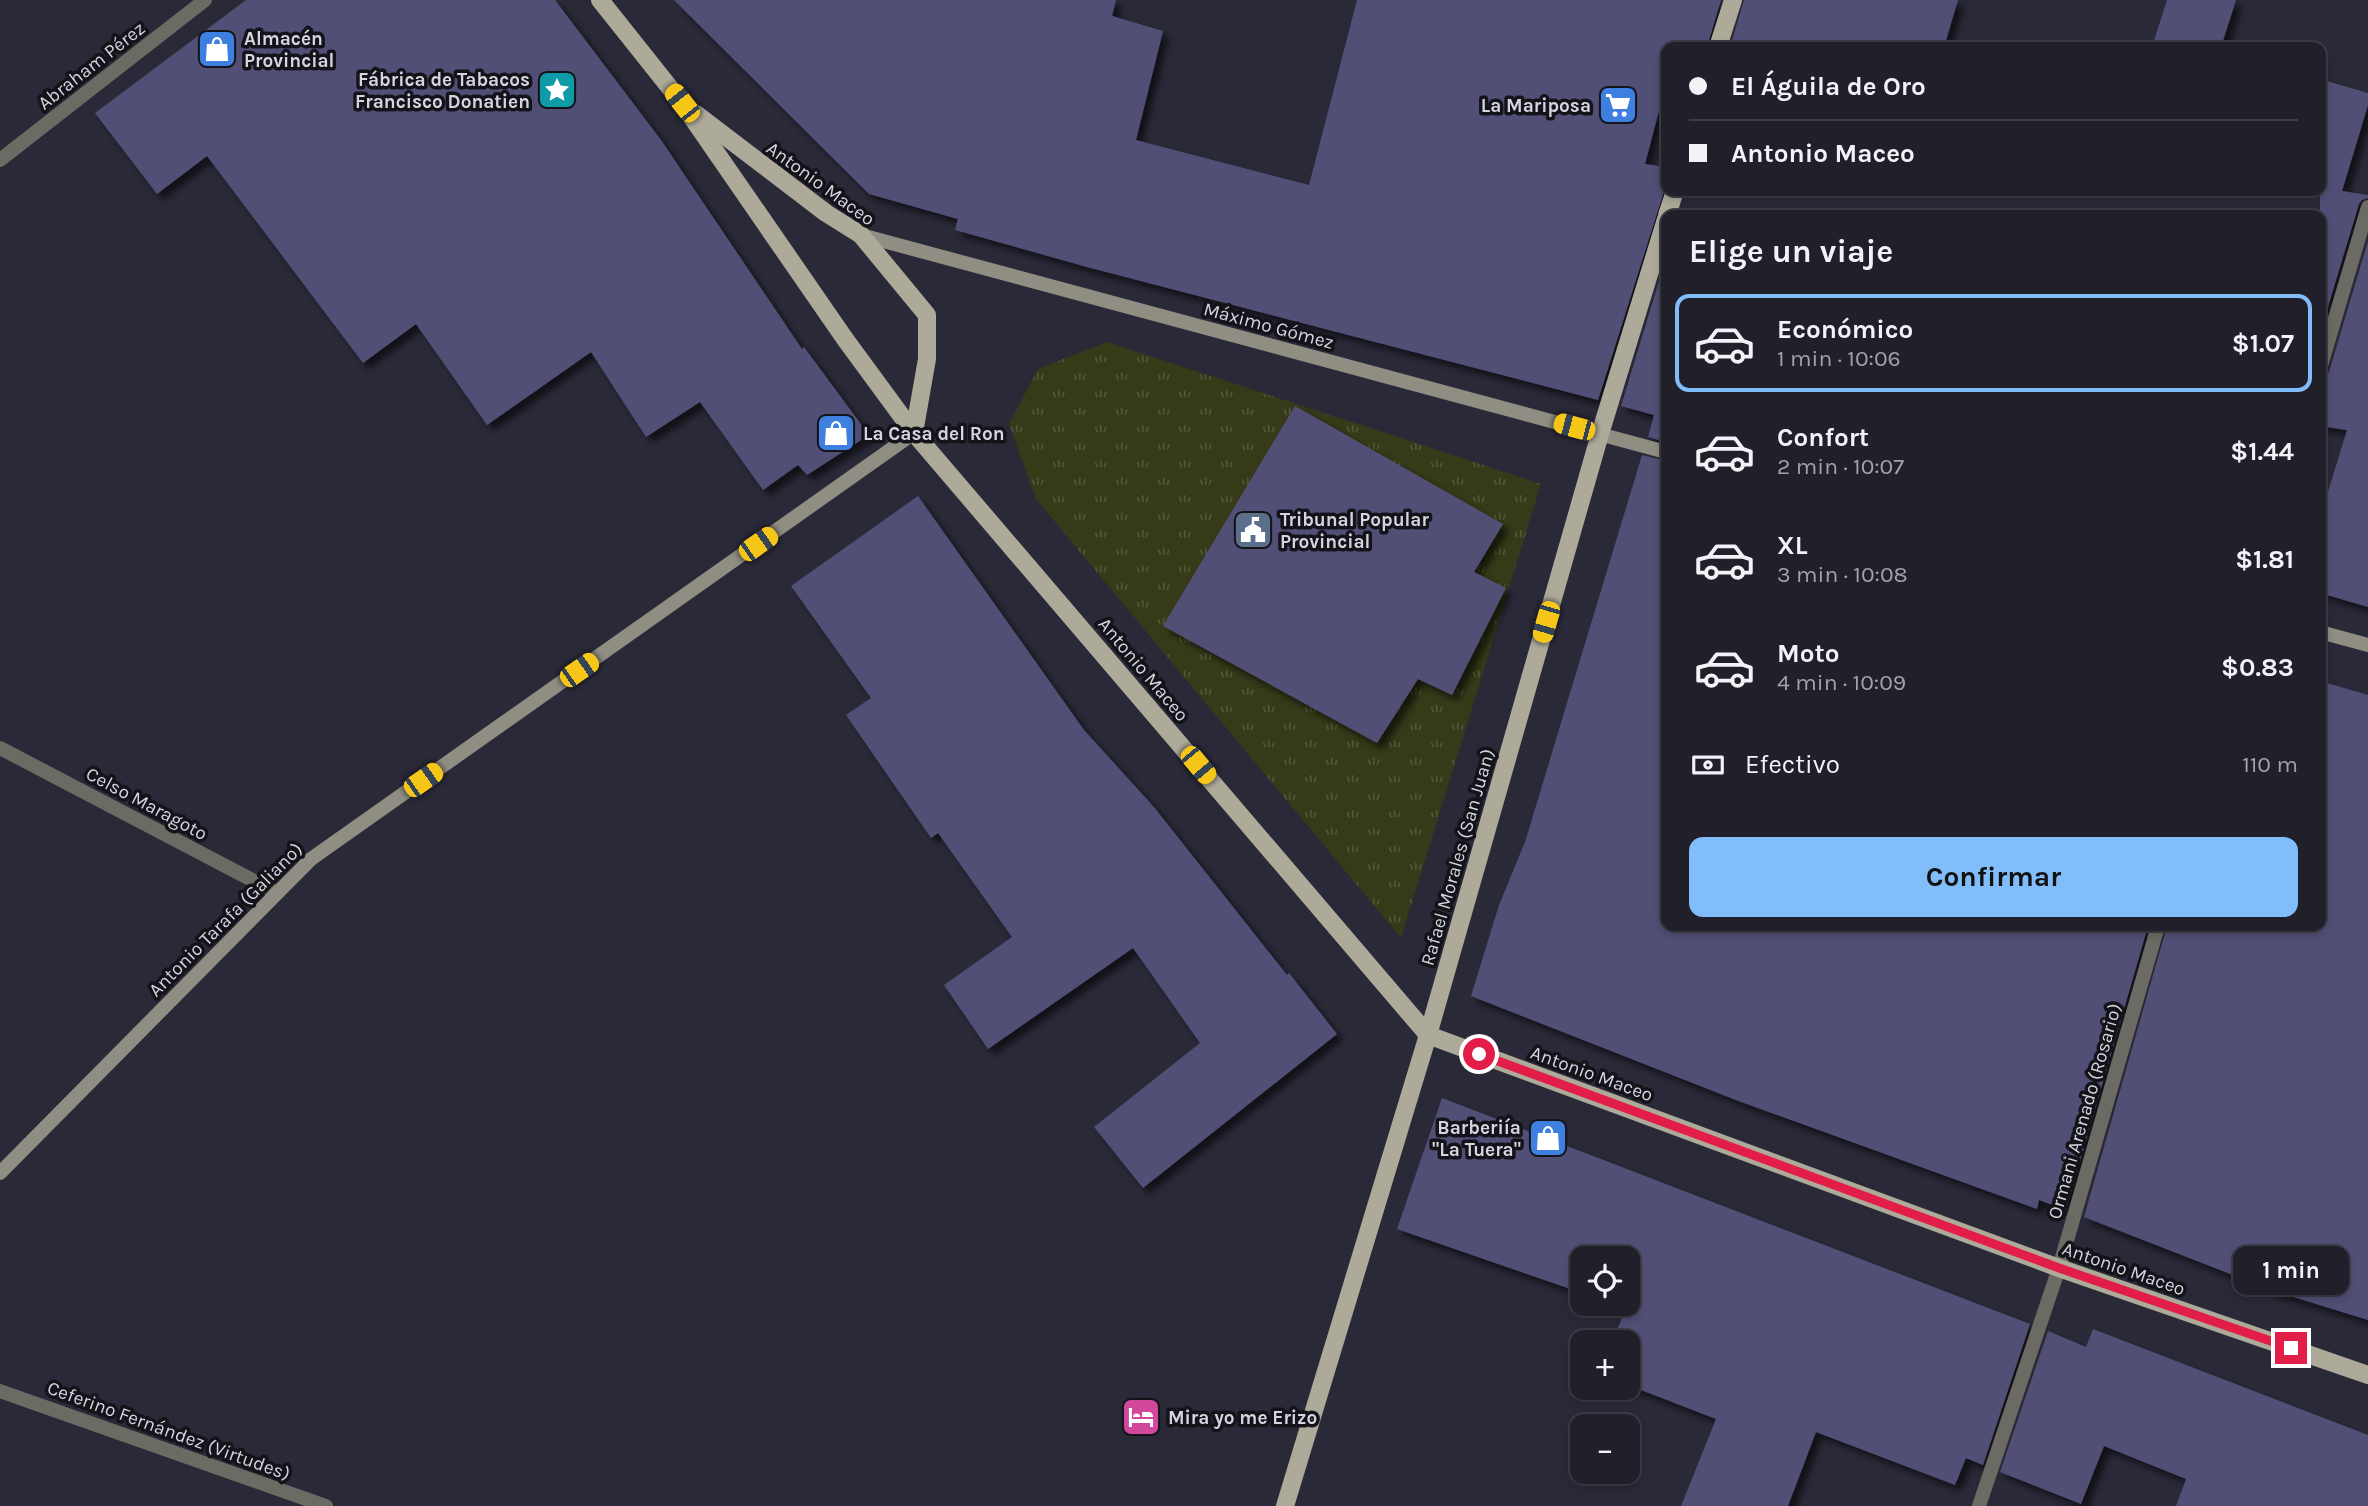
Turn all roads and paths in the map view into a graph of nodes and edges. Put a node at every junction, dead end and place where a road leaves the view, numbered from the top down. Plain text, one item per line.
1 (205, 0) edge
2 (600, 0) edge
3 (1733, 0) edge
4 (1720, 42) edge
5 (682, 103) junction
6 (0, 160) edge
7 (2368, 207) edge
8 (861, 235) junction
9 (1661, 236) edge
10 (2326, 349) edge
11 (915, 433) junction
12 (1600, 434) junction
13 (1661, 451) edge
14 (2326, 634) edge
15 (2368, 645) edge
16 (0, 748) edge
17 (277, 893) junction
18 (2157, 931) edge
19 (1428, 1035) junction
20 (0, 1173) edge
21 (2059, 1268) junction
22 (2368, 1375) edge
23 (0, 1391) edge
24 (326, 1506) edge
25 (1285, 1506) edge
26 (1979, 1506) edge

1 - 6 street, Abraham Pérez
2 - 5 main road, Antonio Maceo
3 - 4 main road
5 - 8 main road, Antonio Maceo
5 - 11 main road, Antonio Maceo
7 - 10 street
8 - 11 main road, Antonio Maceo
8 - 12 main road, Máximo Gómez
9 - 12 main road, Rafael Morales (San Juan)
11 - 17 main road, Antonio Tarafa (Galiano)
11 - 19 main road, Antonio Maceo
12 - 13 main road, Máximo Gómez
12 - 19 main road, Rafael Morales (San Juan)
14 - 15 main road
16 - 17 street, Celso Maragoto
17 - 20 main road, Antonio Tarafa (Galiano)
18 - 21 street, Ormani Arenado (Rosario)
19 - 21 main road, Antonio Maceo
19 - 25 main road, Rafael Morales (San Juan)
21 - 22 main road, Antonio Maceo
21 - 26 street, Ormani Arenado (Rosario)
23 - 24 street, Ceferino Fernández (Virtudes)

